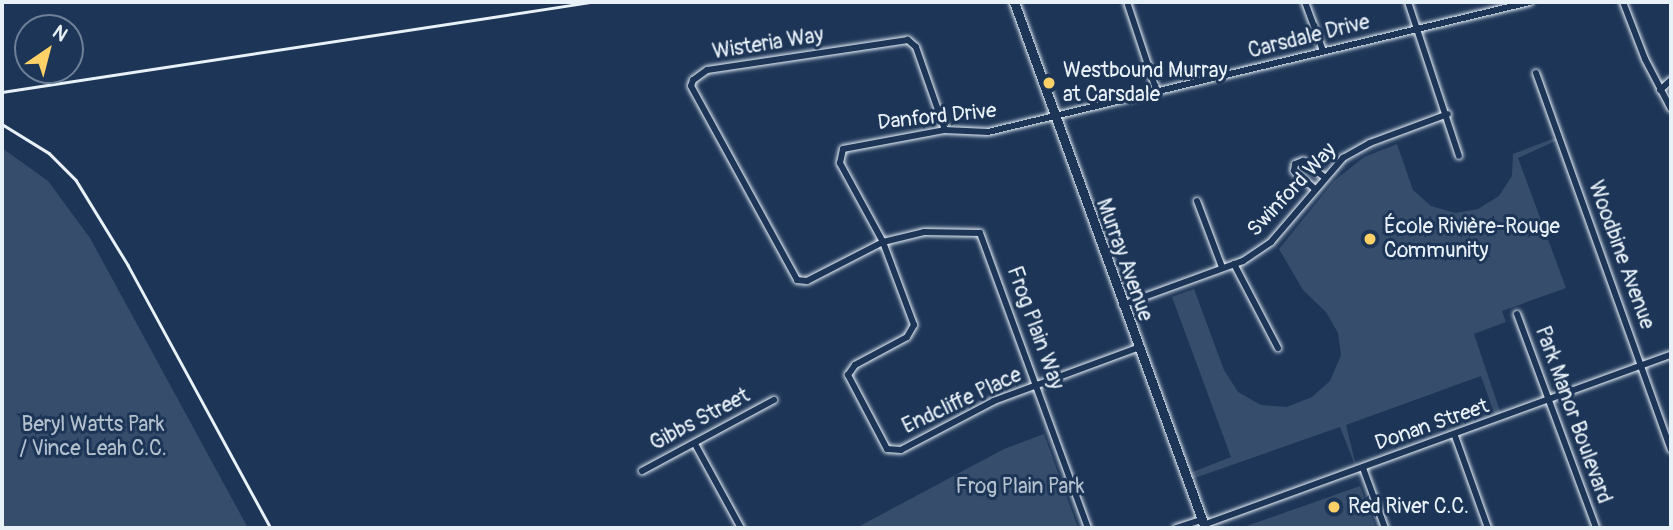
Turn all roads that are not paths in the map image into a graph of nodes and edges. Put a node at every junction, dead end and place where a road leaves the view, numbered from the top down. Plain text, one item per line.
1 (1014, 2) edge
2 (1127, 2) edge
3 (1305, 2) edge
4 (1408, 2) edge
5 (1530, 2) edge
6 (1623, 2) edge
7 (1510, 4) edge
8 (1417, 29) junction
9 (1323, 51) junction
10 (1536, 73) dead end
11 (1671, 79) edge
12 (1660, 90) junction
13 (1157, 92) junction
14 (1671, 108) edge
15 (1448, 114) junction
16 (1055, 117) junction
17 (944, 131) junction
18 (1459, 156) dead end
19 (1324, 177) junction
20 (1315, 189) junction
21 (1197, 201) dead end
22 (883, 242) junction
23 (1234, 264) junction
24 (1222, 267) junction
25 (1122, 305) junction
26 (1517, 314) dead end
27 (1137, 348) junction
28 (1278, 348) dead end
29 (1671, 355) edge
30 (1641, 367) junction
31 (1037, 385) junction
32 (774, 400) dead end
33 (1548, 400) junction
34 (1455, 436) junction
35 (695, 444) junction
36 (1671, 450) edge
37 (1363, 468) junction
38 (642, 471) dead end
39 (1202, 525) edge
40 (741, 528) edge
41 (1088, 528) edge
42 (1176, 528) edge
43 (1385, 528) edge
44 (1488, 528) edge
45 (1596, 528) edge

1 - 16 street, Murray Avenue
2 - 13 street
3 - 9 street
4 - 8 street
5 - 7 street, Carsdale Drive
6 - 12 street
7 - 8 street, Carsdale Drive
8 - 9 street, Carsdale Drive
8 - 15 street
9 - 13 street, Carsdale Drive
10 - 30 street, Woodbine Avenue
11 - 12 street
12 - 14 street
13 - 16 street, Carsdale Drive
15 - 18 street
15 - 19 street, Swinford Way
16 - 17 street, Danford Drive
16 - 25 street, Murray Avenue
17 - 22 street, Danford Drive
17 - 22 street, Wisteria Way
19 - 20 street, Swinford Way
19 - 20 street
20 - 23 street, Swinford Way
21 - 24 street
22 - 31 street, Frog Plain Way
22 - 31 street, Endcliffe Place
23 - 24 street, Swinford Way
23 - 28 street
24 - 25 street, Swinford Way
25 - 27 street, Murray Avenue
26 - 33 street, Park Manor Boulevard
27 - 31 street, Endcliffe Place
27 - 39 street, Murray Avenue
29 - 30 street, Donan Street
30 - 33 street, Donan Street
30 - 36 street, Woodbine Avenue
31 - 41 street, Frog Plain Way
32 - 35 street, Gibbs Street
33 - 34 street, Donan Street
33 - 45 street, Park Manor Boulevard
34 - 37 street, Donan Street
34 - 44 street
35 - 38 street, Gibbs Street
35 - 40 street
37 - 39 street, Donan Street
37 - 43 street
39 - 42 street

